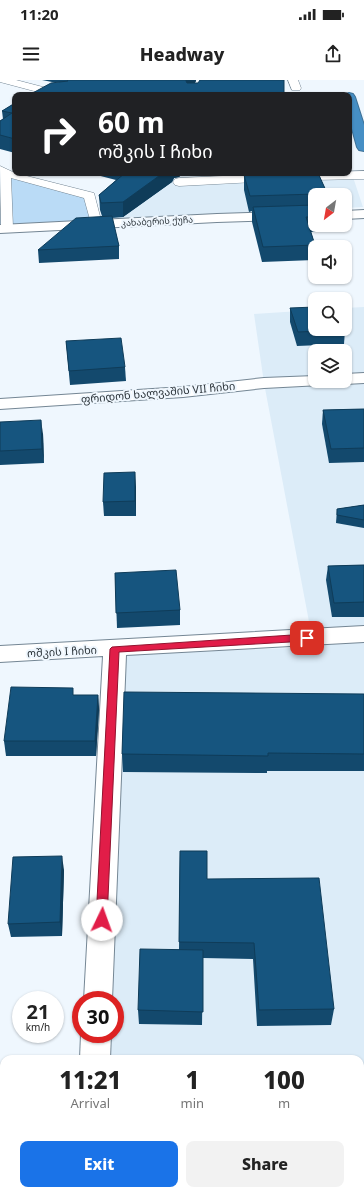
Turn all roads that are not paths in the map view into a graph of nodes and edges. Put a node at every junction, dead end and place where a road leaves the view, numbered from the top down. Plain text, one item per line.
1 (4, 80) edge
2 (50, 92) edge
3 (352, 106) edge
4 (364, 147) edge
5 (3, 172) edge
6 (352, 175) edge
7 (364, 175) edge
8 (18, 176) edge
9 (269, 178) edge
10 (179, 182) dead end
11 (364, 214) edge
12 (308, 215) edge
13 (352, 215) edge
14 (96, 224) junction
15 (3, 228) edge
16 (364, 378) edge
17 (352, 379) edge
18 (308, 381) edge
19 (0, 404) edge
20 (364, 634) edge
21 (115, 649) junction
22 (0, 654) edge
23 (98, 991) edge
24 (96, 1043) edge
25 (95, 1055) edge

1 - 2 lane
3 - 4 highway
5 - 15 lane
6 - 7 lane
8 - 14 lane
9 - 10 lane
11 - 13 street
12 - 14 street, კახაბერის ქუჩა
14 - 15 street, კახაბერის ქუჩა
16 - 17 street
18 - 19 street, ფრიდონ ხალვაშის VII ჩიხი
20 - 21 street, ოშკის I ჩიხი
21 - 22 street, ოშკის I ჩიხი
21 - 23 street
24 - 25 street

